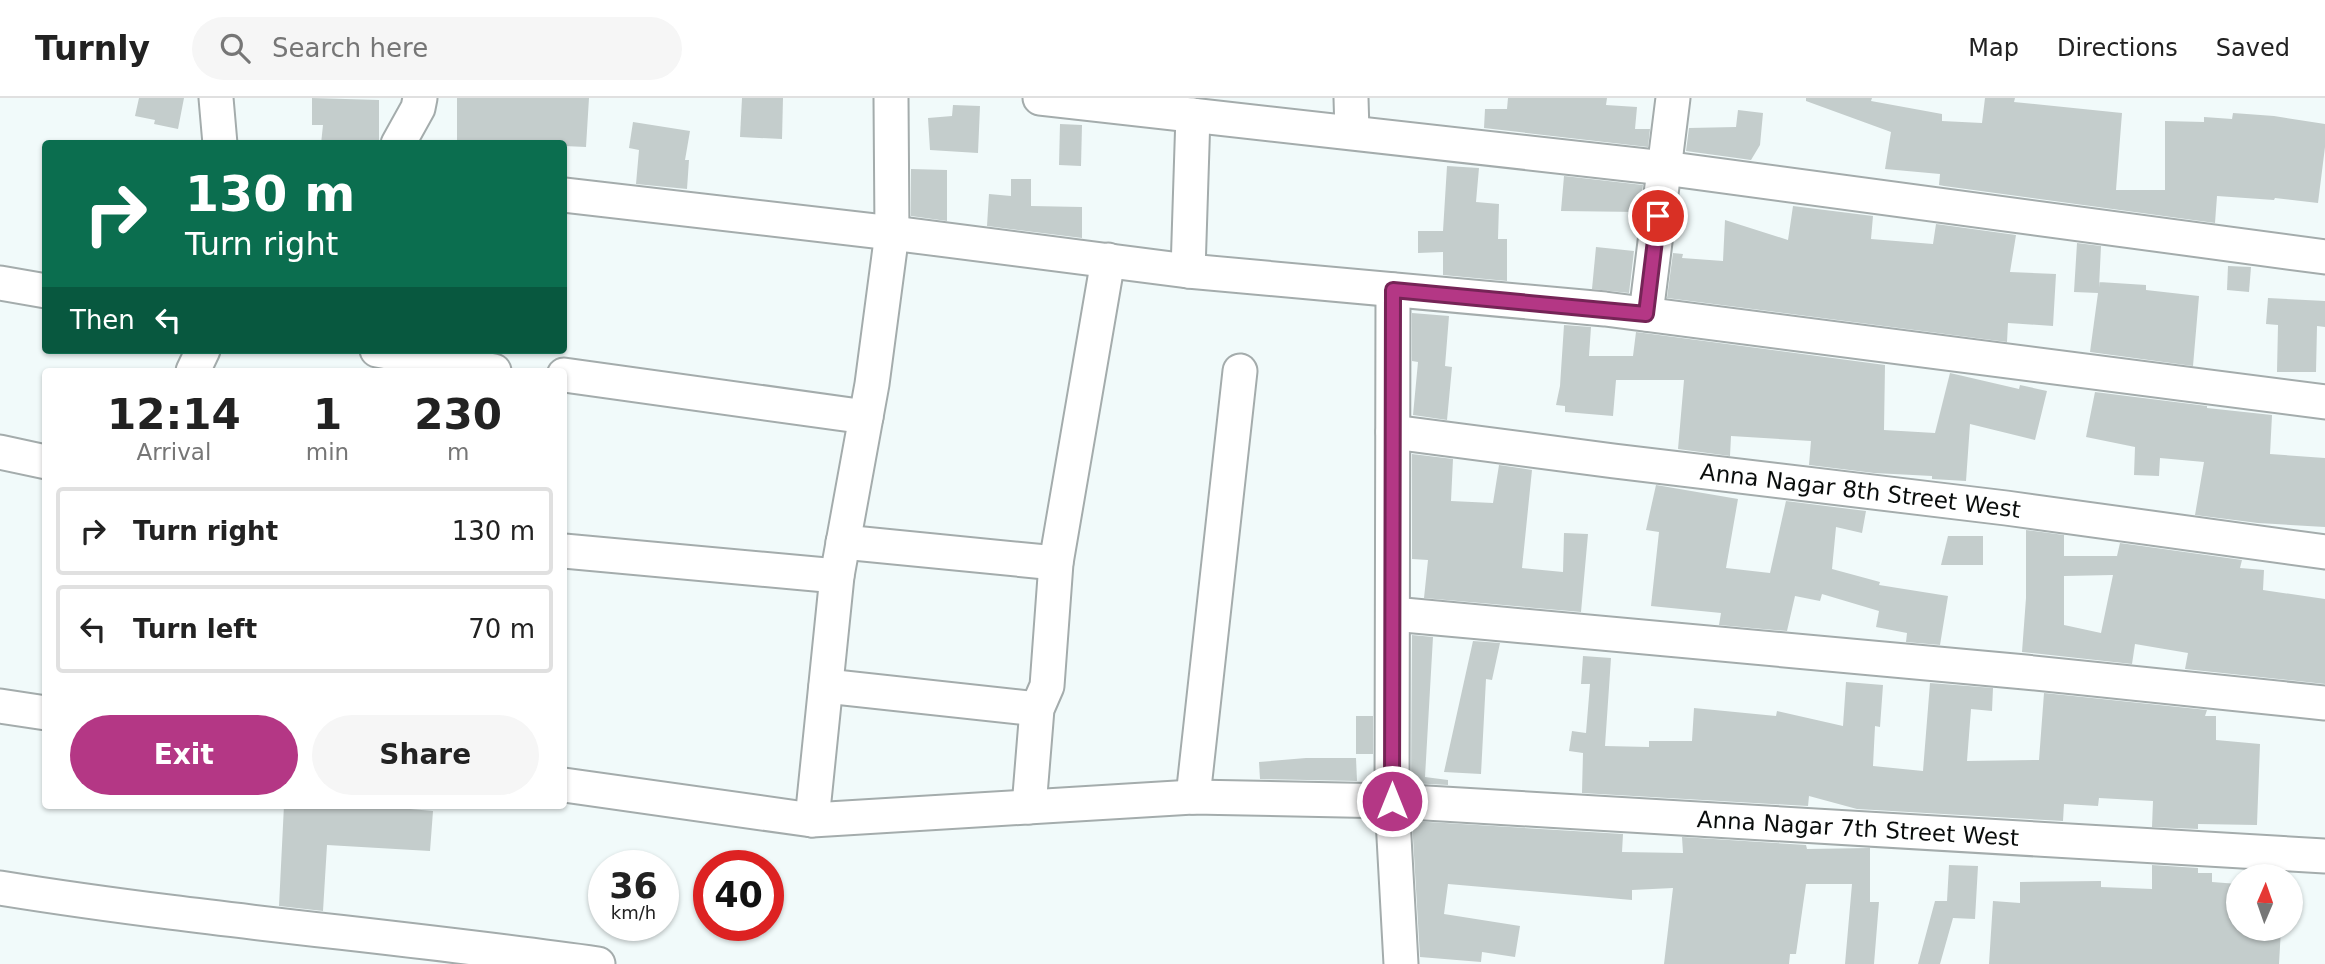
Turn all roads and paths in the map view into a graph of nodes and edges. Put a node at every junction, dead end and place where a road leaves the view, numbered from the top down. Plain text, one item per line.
1 (216, 98) edge
2 (420, 98) edge
3 (891, 98) edge
4 (1040, 98) edge
5 (1351, 98) edge
6 (1673, 98) edge
7 (1193, 115) junction
8 (1352, 132) junction
9 (220, 140) edge
10 (400, 140) edge
11 (1664, 168) junction
12 (567, 195) edge
13 (892, 233) junction
14 (2325, 257) edge
15 (1108, 260) junction
16 (1188, 271) junction
17 (0, 283) edge
18 (42, 290) edge
19 (1393, 290) junction
20 (1646, 314) junction
21 (399, 354) edge
22 (478, 368) edge
23 (1240, 371) dead end
24 (567, 376) edge
25 (2325, 402) edge
26 (866, 417) junction
27 (1393, 432) junction
28 (0, 452) edge
29 (42, 461) edge
30 (843, 542) junction
31 (567, 551) edge
32 (2325, 552) edge
33 (1056, 564) junction
34 (837, 576) junction
35 (1393, 614) junction
36 (826, 686) junction
37 (2325, 703) edge
38 (0, 706) edge
39 (1037, 709) junction
40 (42, 712) edge
41 (567, 785) edge
42 (1193, 797) junction
43 (1392, 801) junction
44 (1029, 807) junction
45 (812, 820) junction
46 (2325, 856) edge
47 (0, 888) edge
48 (598, 964) edge
49 (1401, 964) edge

1 - 9 street
2 - 10 street
3 - 13 street
4 - 7 street
5 - 8 street
6 - 11 street
7 - 8 street
7 - 16 street
8 - 11 street
11 - 14 street
11 - 20 street
12 - 13 street
13 - 15 street
13 - 26 street
15 - 16 street
15 - 33 street
16 - 19 street
17 - 18 street
19 - 20 street
19 - 27 street
20 - 25 street
21 - 22 street
23 - 42 street
24 - 26 street
26 - 30 street
27 - 32 street, Anna Nagar 8th Street West
27 - 35 street
28 - 29 street
30 - 33 street
30 - 34 street
31 - 34 street
33 - 39 street
34 - 36 street
35 - 37 street
35 - 43 street
36 - 39 street
36 - 45 street
38 - 40 street
39 - 44 street
41 - 45 street, Anna Nagar 7th Street West
42 - 43 street, Anna Nagar 7th Street West
42 - 44 street, Anna Nagar 7th Street West
43 - 46 street, Anna Nagar 7th Street West
43 - 49 street
44 - 45 street, Anna Nagar 7th Street West
47 - 48 street

